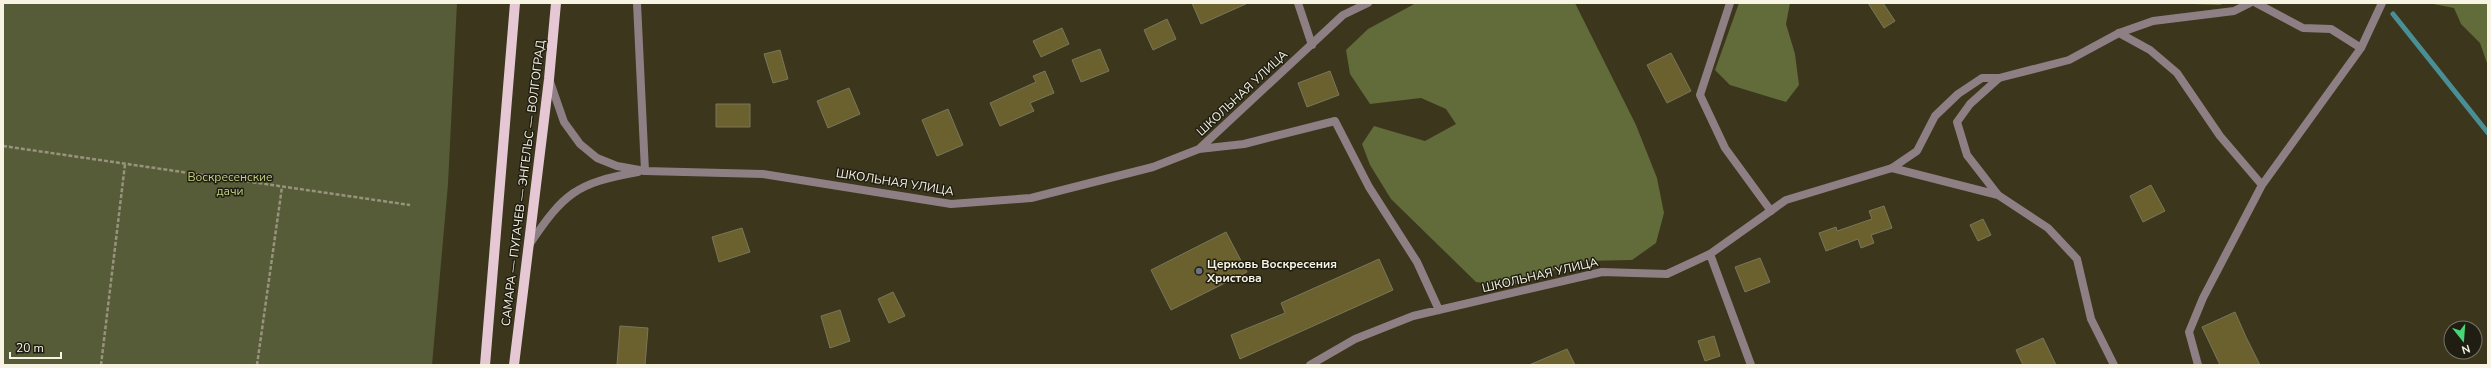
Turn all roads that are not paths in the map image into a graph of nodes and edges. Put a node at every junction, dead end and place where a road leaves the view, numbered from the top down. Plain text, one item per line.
1 (515, 3) edge
2 (556, 3) edge
3 (637, 3) edge
4 (1298, 3) edge
5 (1368, 3) edge
6 (1730, 3) edge
7 (2250, 3) edge
8 (2256, 3) edge
9 (2382, 3) edge
10 (2119, 33) junction
11 (1312, 45) junction
12 (2361, 48) junction
13 (1999, 78) junction
14 (549, 79) junction
15 (1199, 150) junction
16 (1892, 168) junction
17 (645, 171) junction
18 (2262, 184) junction
19 (1998, 195) junction
20 (1771, 211) junction
21 (529, 245) junction
22 (1710, 254) junction
23 (1439, 310) junction
24 (485, 365) edge
25 (514, 365) edge
26 (1310, 365) edge
27 (1751, 365) edge
28 (2114, 365) edge
29 (2198, 365) edge

1 - 24 main road, САМАРА — ПУГАЧЕВ — ЭНГЕЛЬС — ВОЛГОГРАД
2 - 14 main road, САМАРА — ПУГАЧЕВ — ЭНГЕЛЬС — ВОЛГОГРАД
3 - 17 street
4 - 11 street
5 - 11 street, ШКОЛЬНАЯ УЛИЦА
6 - 20 street
7 - 10 street
8 - 12 street
9 - 12 street
10 - 13 street
10 - 18 street
11 - 15 street, ШКОЛЬНАЯ УЛИЦА
12 - 18 street
13 - 16 street
13 - 19 street
14 - 17 street, ШКОЛЬНАЯ УЛИЦА
14 - 21 main road, САМАРА — ПУГАЧЕВ — ЭНГЕЛЬС — ВОЛГОГРАД
15 - 17 street, ШКОЛЬНАЯ УЛИЦА
15 - 23 street
16 - 19 street
16 - 20 street, ШКОЛЬНАЯ УЛИЦА
17 - 21 street
18 - 29 street
19 - 28 street
20 - 22 street, ШКОЛЬНАЯ УЛИЦА
21 - 25 main road, САМАРА — ПУГАЧЕВ — ЭНГЕЛЬС — ВОЛГОГРАД
22 - 23 street, ШКОЛЬНАЯ УЛИЦА
22 - 27 street
23 - 26 street, ШКОЛЬНАЯ УЛИЦА

